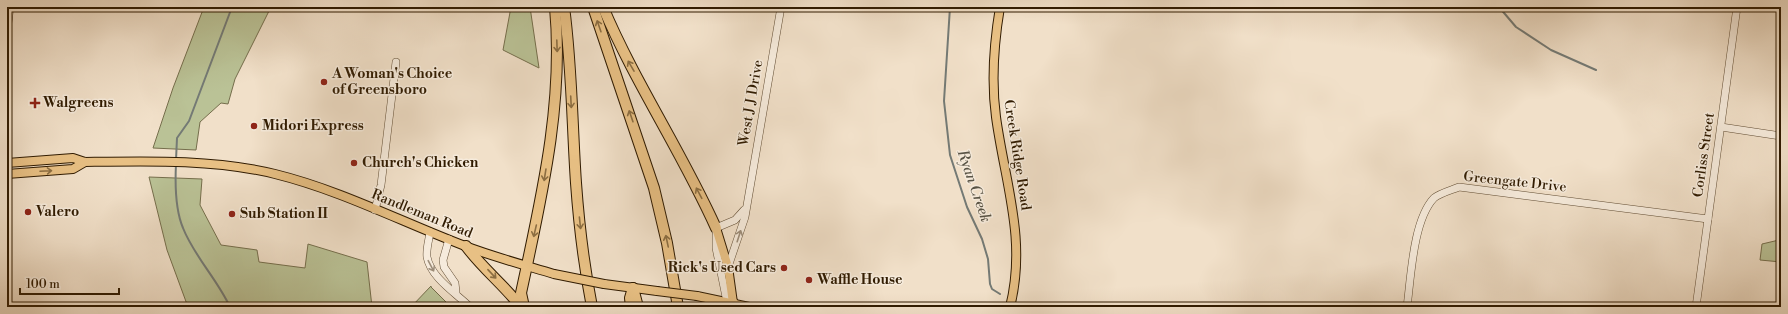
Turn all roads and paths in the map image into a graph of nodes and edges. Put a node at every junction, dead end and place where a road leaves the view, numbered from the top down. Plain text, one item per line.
1 (10, 7) edge
2 (554, 7) edge
3 (564, 7) edge
4 (593, 7) edge
5 (602, 7) edge
6 (781, 7) edge
7 (1000, 7) edge
8 (1737, 7) edge
9 (7, 31) edge
10 (396, 62) dead end
11 (1721, 127) junction
12 (1781, 136) edge
13 (85, 162) junction
14 (7, 163) edge
15 (7, 174) edge
16 (746, 204) junction
17 (375, 210) junction
18 (1708, 219) junction
19 (716, 228) junction
20 (430, 232) junction
21 (449, 240) junction
22 (466, 246) junction
23 (527, 266) junction
24 (728, 267) junction
25 (633, 288) junction
26 (456, 292) junction
27 (7, 304) edge
28 (731, 304) edge
29 (10, 307) edge
30 (470, 307) edge
31 (522, 307) edge
32 (592, 307) edge
33 (631, 307) edge
34 (638, 307) edge
35 (678, 307) edge
36 (749, 307) edge
37 (1010, 307) edge
38 (1407, 307) edge
39 (1696, 307) edge

1 - 9 street
2 -> 23 highway
3 -> 32 highway
35 -> 4 highway
19 -> 5 highway
6 - 16 street, West J J Drive
7 - 37 main road, Creek Ridge Road
8 - 11 street, Corliss Street
10 - 17 street
11 - 12 street
11 - 18 street, Corliss Street
13 - 14 main road, Randleman Road
15 -> 13 main road, Randleman Road
13 - 17 main road, Randleman Road
16 - 19 street, West J J Drive
24 -> 16 street, West J J Drive
17 - 20 main road, Randleman Road
18 - 38 street, Greengate Drive
18 - 39 street, Corliss Street
19 - 24 main road, West J J Drive
19 - 28 street
20 - 21 main road, Randleman Road
20 -> 26 street
21 - 22 main road, Randleman Road
21 - 26 street
22 - 23 main road, Randleman Road
22 -> 31 highway
23 - 25 main road, Randleman Road, bridge
23 - 31 highway
24 - 28 main road, West J J Drive
25 - 28 main road, Randleman Road, bridge
25 - 33 highway
25 - 34 highway
26 - 30 street
27 - 29 street
28 - 36 main road, Randleman Road

